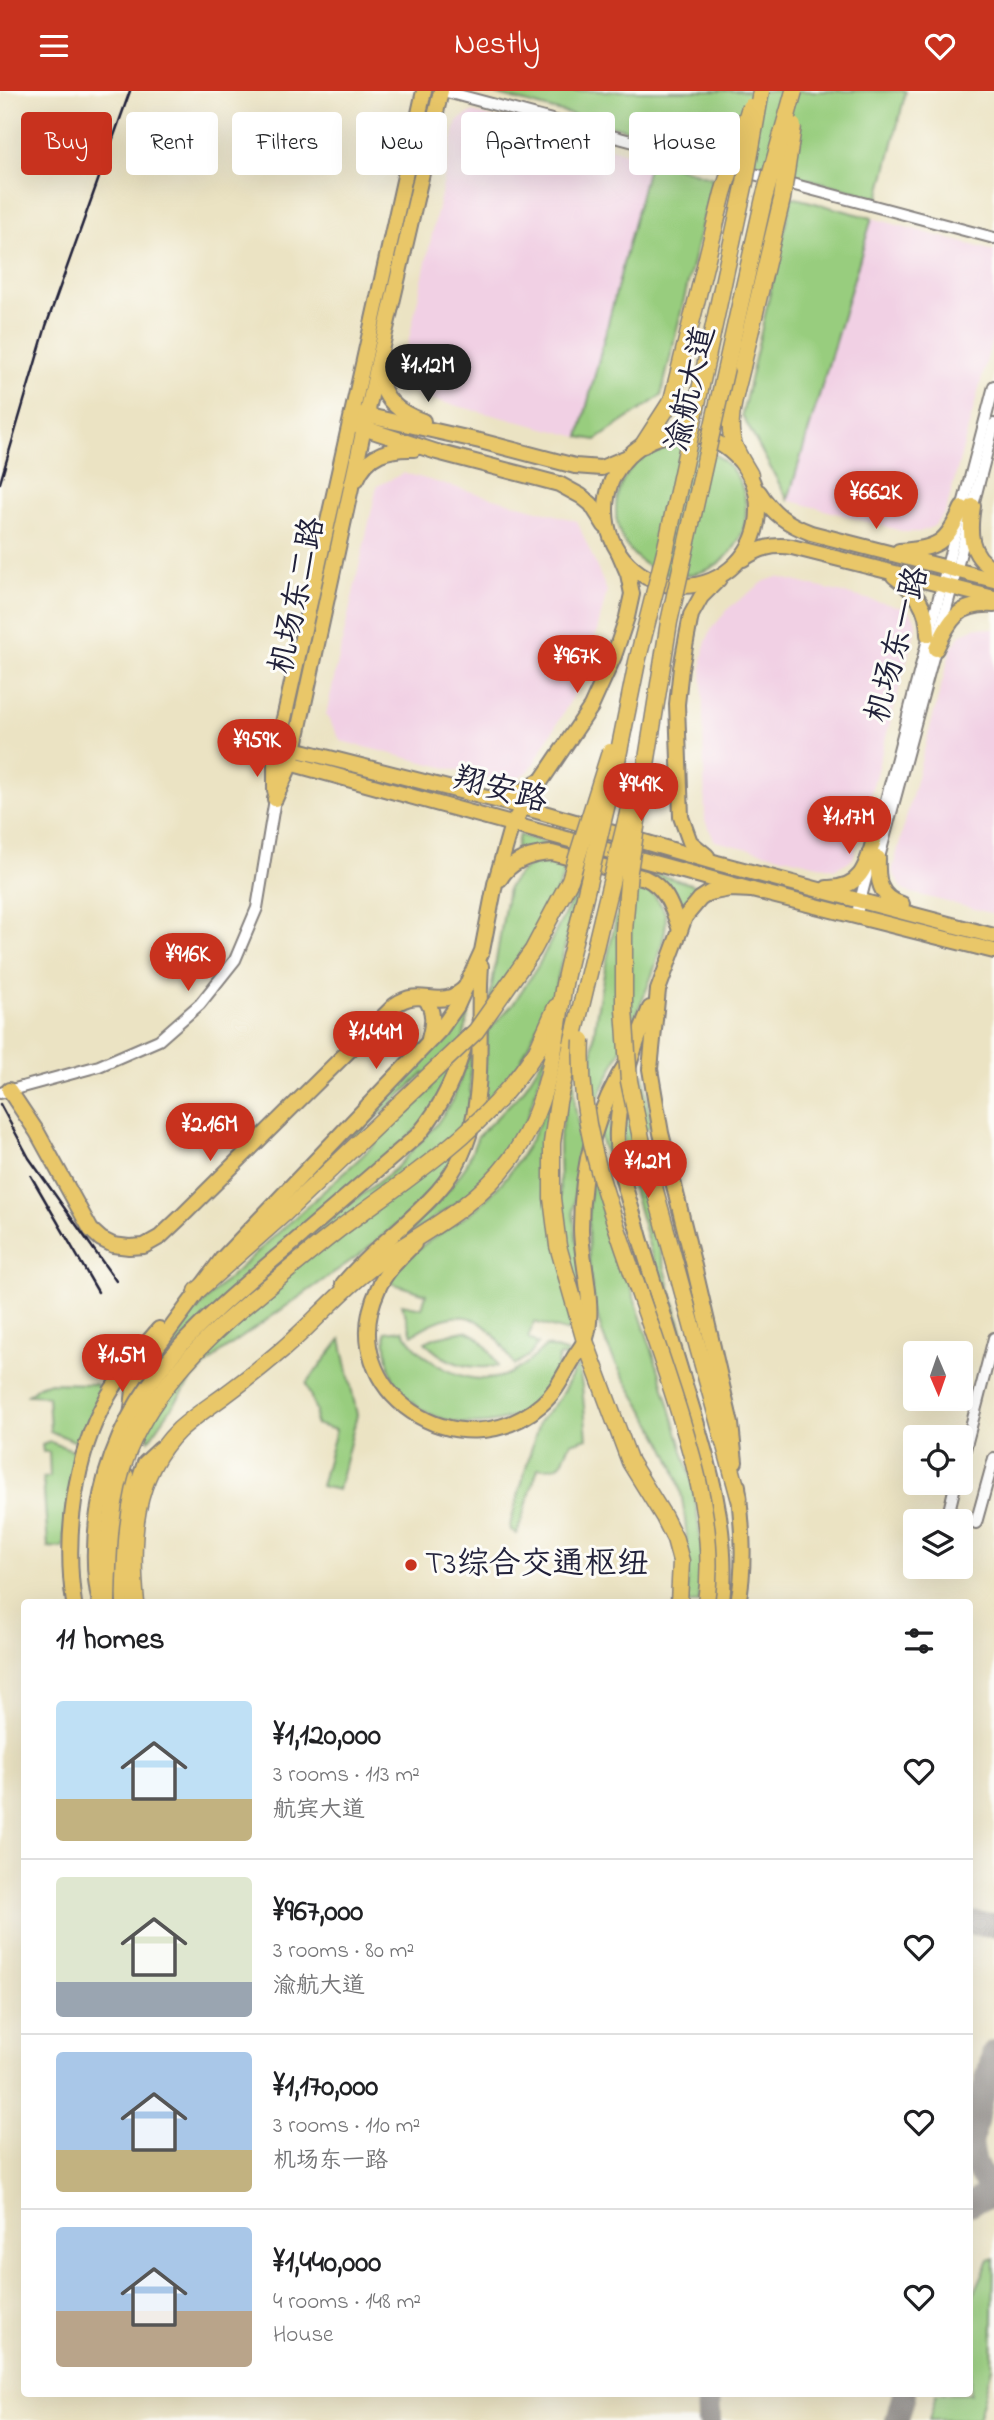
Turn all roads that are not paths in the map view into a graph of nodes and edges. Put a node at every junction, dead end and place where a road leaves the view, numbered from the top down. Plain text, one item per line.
1 (424, 91) edge
2 (442, 91) edge
3 (754, 91) edge
4 (761, 91) edge
5 (796, 91) edge
6 (994, 238) edge
7 (379, 359) junction
8 (994, 386) edge
9 (350, 418) junction
10 (366, 422) junction
11 (994, 424) edge
12 (480, 441) junction
13 (643, 445) junction
14 (437, 451) junction
15 (626, 457) junction
16 (752, 480) junction
17 (967, 507) junction
18 (345, 514) junction
19 (610, 535) junction
20 (887, 552) junction
21 (619, 553) junction
22 (735, 565) junction
23 (951, 568) junction
24 (994, 569) edge
25 (888, 571) junction
26 (994, 580) edge
27 (947, 586) junction
28 (994, 598) edge
29 (994, 605) edge
30 (928, 635) junction
31 (936, 649) junction
32 (637, 662) junction
33 (654, 702) junction
34 (277, 752) junction
35 (293, 756) junction
36 (547, 771) junction
37 (472, 795) junction
38 (275, 799) junction
39 (523, 807) junction
40 (880, 820) junction
41 (512, 824) junction
42 (878, 858) junction
43 (717, 863) junction
44 (495, 887) junction
45 (812, 888) junction
46 (752, 890) junction
47 (863, 901) junction
48 (859, 917) junction
49 (944, 923) junction
50 (680, 930) junction
51 (994, 936) edge
52 (994, 951) edge
53 (474, 987) junction
54 (563, 988) junction
55 (658, 991) junction
56 (584, 997) junction
57 (425, 998) junction
58 (428, 1041) junction
59 (629, 1057) junction
60 (4, 1091) edge
61 (423, 1236) junction
62 (365, 1265) junction
63 (197, 1291) junction
64 (372, 1306) junction
65 (994, 1338) edge
66 (585, 1341) junction
67 (971, 1425) edge
68 (171, 1439) junction
69 (994, 1458) edge
70 (739, 1505) junction
71 (976, 1523) dead end
72 (120, 1571) junction
73 (74, 1599) edge
74 (100, 1599) edge
75 (107, 1599) edge
76 (124, 1599) edge
77 (136, 1599) edge
78 (679, 1599) edge
79 (706, 1599) edge
80 (722, 1599) edge
81 (730, 1599) edge
82 (739, 1599) edge

1 - 9 main road, 机场东二路
2 - 6 street
2 - 7 main road, 机场东二路
3 - 13 highway, bridge
4 - 32 highway, 渝航大道, bridge
5 - 16 highway, bridge
5 - 33 highway, 渝航大道, bridge
7 - 10 main road, 机场东二路
7 - 12 main road
8 - 17 street, 机场东一路
9 - 10 main road
9 - 34 main road, 机场东二路
10 - 12 main road
10 - 14 main road
10 - 18 main road, 机场东二路
11 - 17 street, 机场东一路
12 - 15 main road
13 - 15 main road
13 - 16 main road
14 - 18 main road
14 - 19 main road
15 - 19 main road
16 - 20 main road
16 - 22 main road
17 - 20 main road
17 - 23 street, 机场东一路
17 - 24 main road
18 - 35 main road, 机场东二路
19 - 21 main road
20 - 23 main road
21 - 22 main road
21 - 36 main road
22 - 25 main road
22 - 43 main road
23 - 26 main road
23 - 27 street, 机场东一路
25 - 27 main road
25 - 30 main road
27 - 28 main road
27 - 30 street, 机场东一路
27 - 31 street, 机场东一路
29 - 31 main road
30 - 40 street, 机场东一路
31 - 42 street, 机场东一路
32 - 54 highway, bridge
32 - 63 highway, bridge
33 - 56 highway, bridge
33 - 70 highway, bridge
34 - 35 main road, 翔安路
34 - 38 main road, 机场东二路
35 - 37 main road, 翔安路
35 - 38 main road, 机场东二路
35 - 41 main road, 翔安路
36 - 37 main road
36 - 39 main road
37 - 39 main road, 翔安路
38 - 60 street, 机场东二路
39 - 41 main road
39 - 43 main road, 翔安路
40 - 45 main road
40 - 47 street, 机场东一路
41 - 44 main road
41 - 46 main road, 翔安路
42 - 47 street, 机场东一路
42 - 49 main road
43 - 45 main road, 翔安路
44 - 50 main road
44 - 53 main road
45 - 47 main road, 翔安路
46 - 48 main road, 翔安路
46 - 50 main road
47 - 48 street, 机场东一路
47 - 49 main road, 翔安路
48 - 52 main road, 翔安路
49 - 51 main road, 翔安路
50 - 55 main road
53 - 57 main road
53 - 58 main road
53 - 62 main road
53 - 74 main road, bridge
54 - 61 highway
54 - 75 highway, bridge
55 - 59 main road
55 - 70 main road
56 - 66 highway
56 - 79 highway, bridge
57 - 58 main road
57 - 60 main road
58 - 63 main road
59 - 66 main road
59 - 80 main road
61 - 62 highway
61 - 64 main road
62 - 64 main road
62 - 68 highway
63 - 72 main road
63 - 73 main road
64 - 66 main road
65 - 67 street
66 - 78 highway
68 - 72 main road
68 - 77 highway
69 - 71 street
70 - 81 main road
70 - 82 main road
72 - 76 main road

